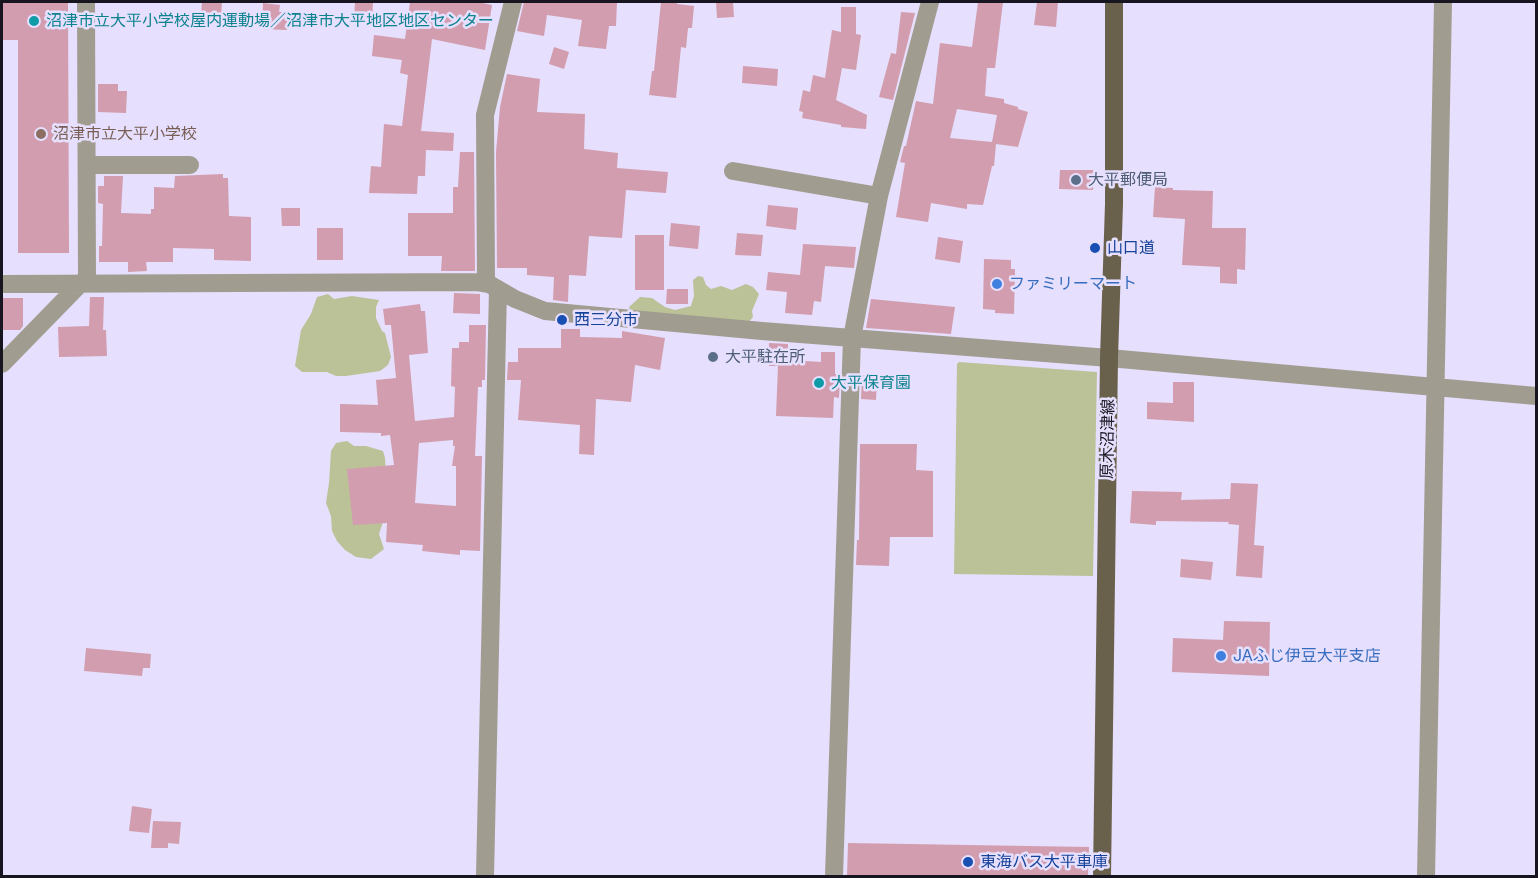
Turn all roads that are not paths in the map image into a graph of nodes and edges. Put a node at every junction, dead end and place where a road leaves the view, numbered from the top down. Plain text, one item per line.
1 (86, 2) edge
2 (513, 2) edge
3 (930, 2) edge
4 (1114, 2) edge
5 (1443, 2) edge
6 (87, 165) junction
7 (190, 165) dead end
8 (733, 171) dead end
9 (879, 196) junction
10 (84, 282) junction
11 (2, 284) edge
12 (492, 286) junction
13 (852, 338) junction
14 (1109, 358) junction
15 (2, 364) edge
16 (1434, 386) junction
17 (1536, 396) edge
18 (485, 876) edge
19 (834, 876) edge
20 (1101, 876) edge
21 (1426, 876) edge

1 - 6 street
2 - 12 street
3 - 9 street
4 - 14 main road, 原木沼津線
5 - 16 street
6 - 7 street
6 - 10 street
8 - 9 street
9 - 13 street
10 - 11 street
10 - 12 street
10 - 15 street
12 - 13 street
12 - 18 street
13 - 14 street
13 - 19 street
14 - 16 street
14 - 20 main road, 原木沼津線
16 - 17 street
16 - 21 street

